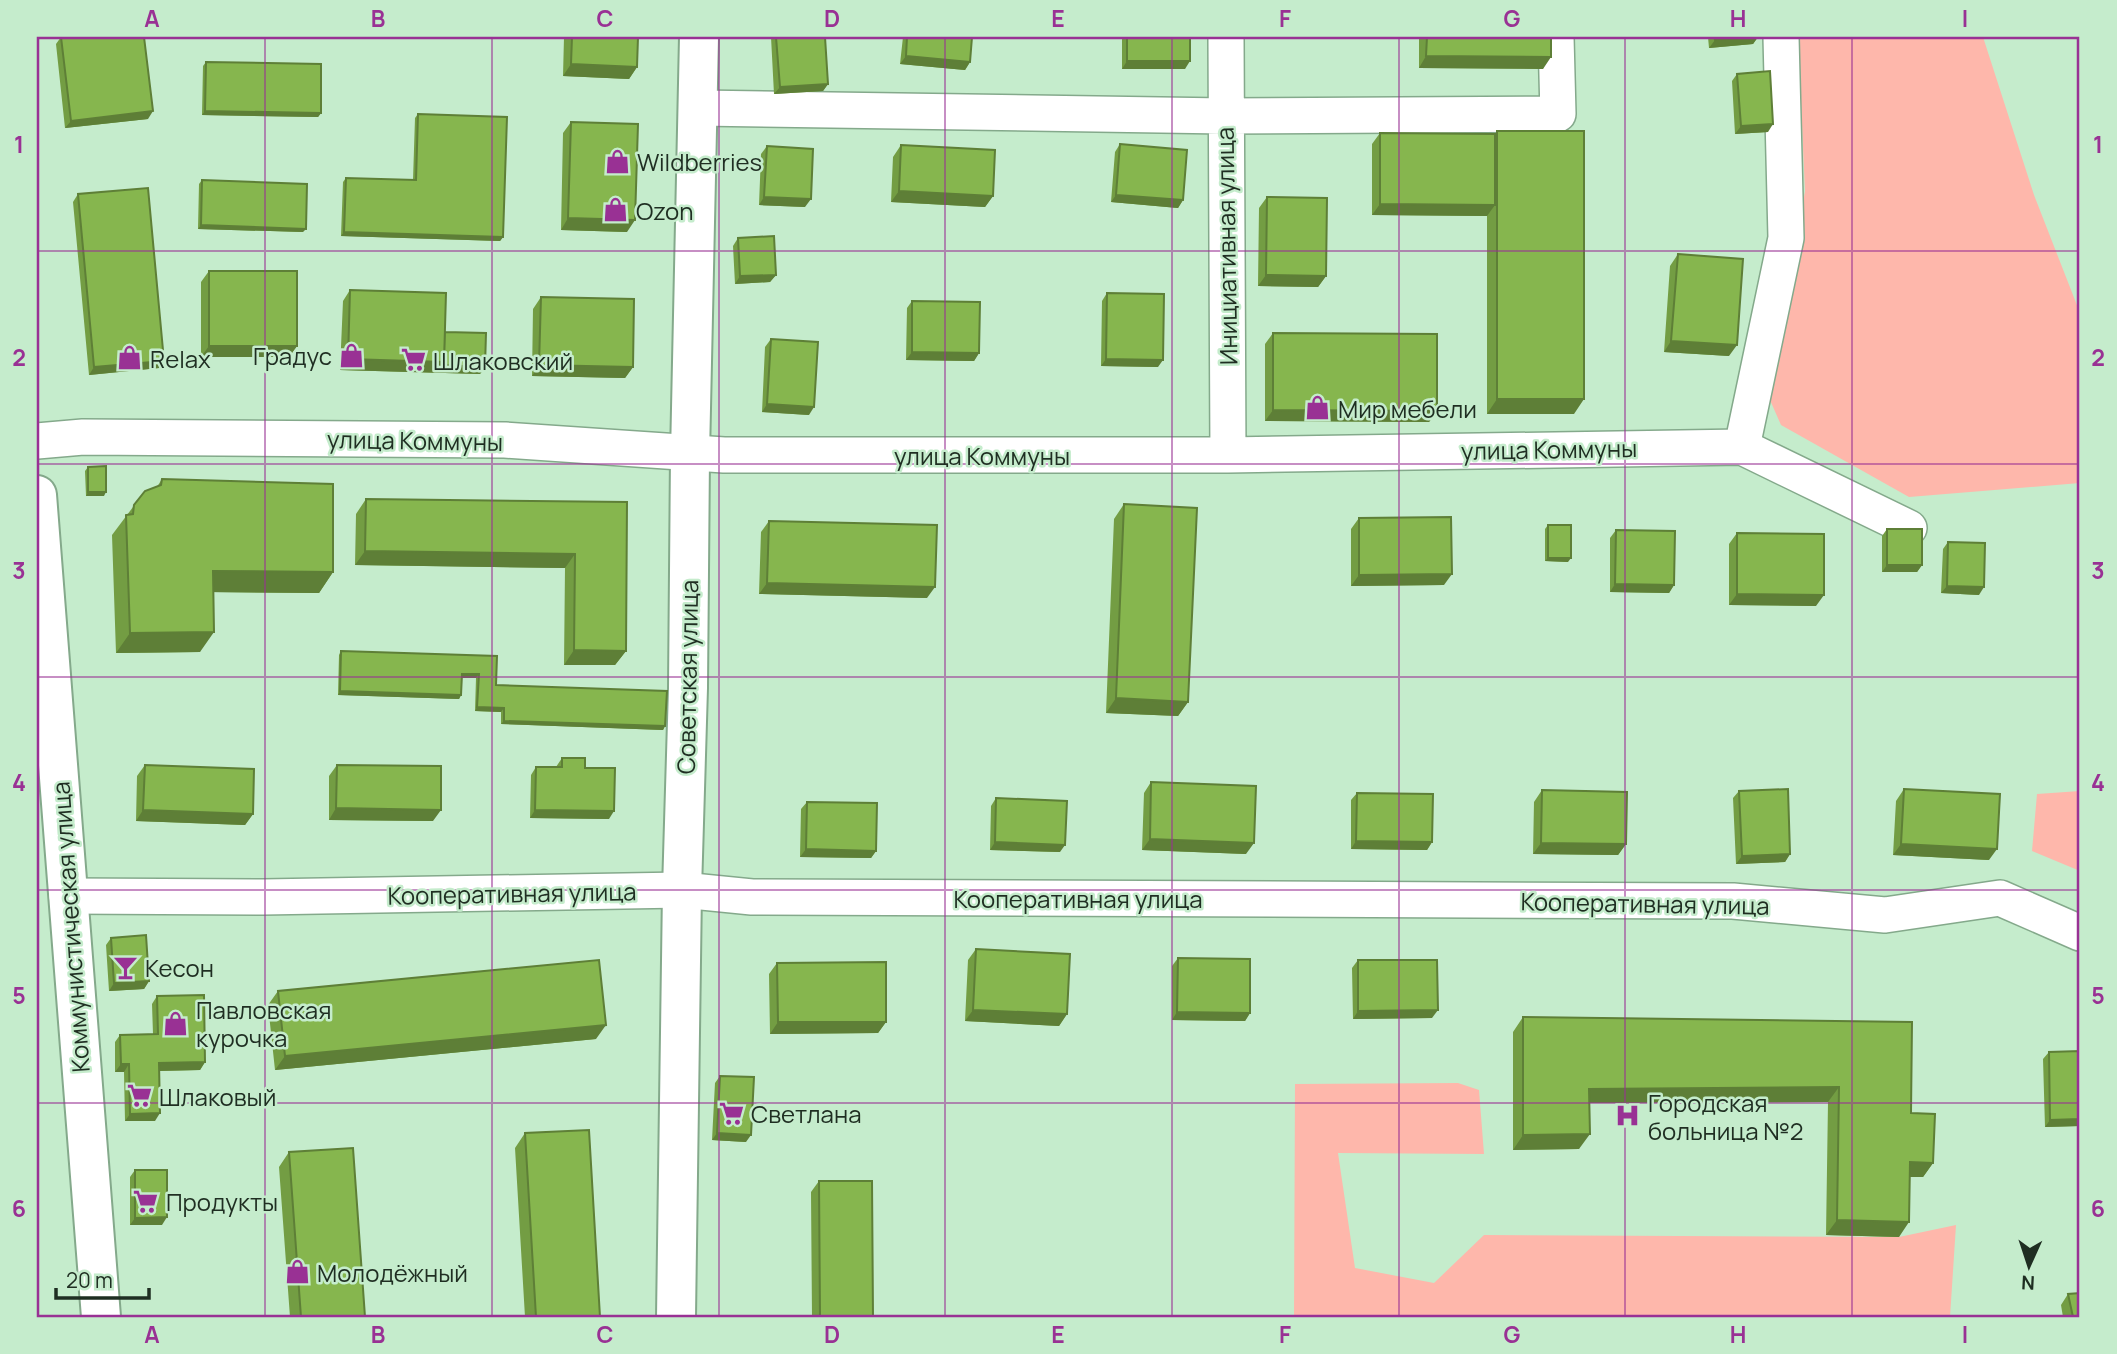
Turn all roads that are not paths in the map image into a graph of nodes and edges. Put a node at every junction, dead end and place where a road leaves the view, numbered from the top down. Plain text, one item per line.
1 (699, 37) edge
2 (1226, 37) edge
3 (1556, 37) edge
4 (1781, 37) edge
5 (699, 108) junction
6 (1225, 116) junction
7 (37, 441) edge
8 (1742, 447) junction
9 (690, 454) junction
10 (1228, 455) junction
11 (37, 495) edge
12 (1909, 528) edge
13 (682, 890) junction
14 (67, 896) junction
15 (2080, 933) edge
16 (101, 1317) edge
17 (676, 1317) edge

1 - 5 street, Советская улица
2 - 6 street, Инициативная улица
3 - 6 street
4 - 8 street
5 - 6 street
5 - 9 street, Советская улица
6 - 10 street, Инициативная улица
7 - 9 street, улица Коммуны
8 - 10 street, улица Коммуны
8 - 12 street, улица Коммуны
9 - 10 street, улица Коммуны
9 - 13 street, Советская улица
11 - 14 street, Коммунистическая улица
13 - 14 street, Кооперативная улица
13 - 15 street, Кооперативная улица
13 - 17 street, Советская улица
14 - 16 street, Коммунистическая улица

